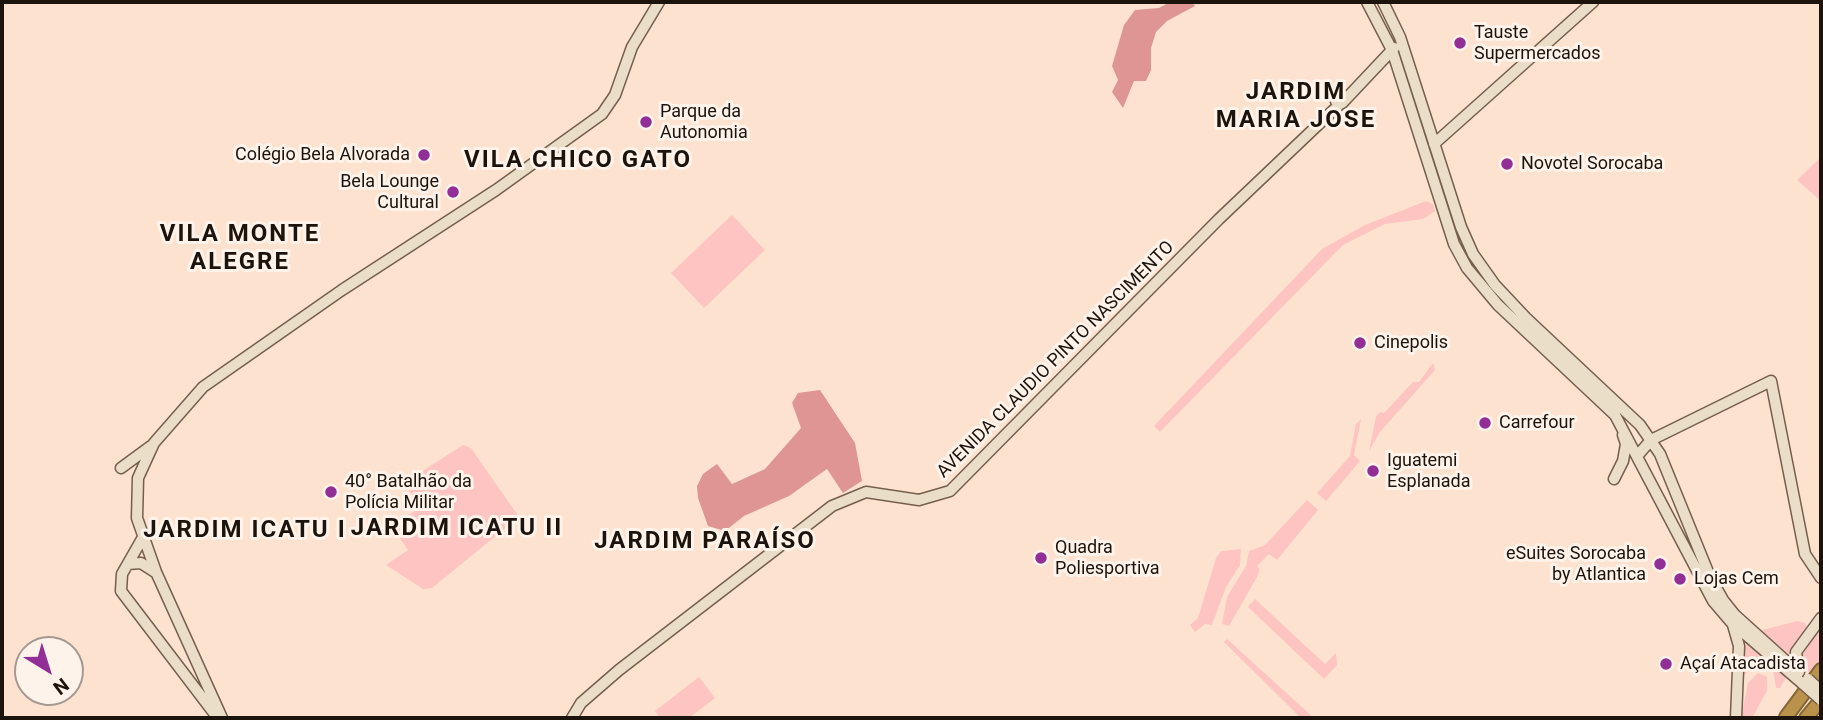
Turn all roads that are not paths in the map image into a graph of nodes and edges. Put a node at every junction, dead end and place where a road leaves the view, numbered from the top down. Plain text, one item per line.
1 (659, 2) edge
2 (1367, 2) edge
3 (1593, 2) edge
4 (1383, 4) edge
5 (1401, 39) junction
6 (1392, 50) junction
7 (1379, 64) junction
8 (1401, 78) junction
9 (1434, 144) junction
10 (1759, 387) junction
11 (1775, 397) junction
12 (1606, 405) junction
13 (1619, 422) junction
14 (1640, 425) junction
15 (1651, 440) junction
16 (154, 443) junction
17 (1637, 455) junction
18 (121, 468) dead end
19 (1647, 474) junction
20 (1614, 479) dead end
21 (142, 539) junction
22 (128, 564) junction
23 (156, 572) junction
24 (1821, 578) edge
25 (1821, 618) edge
26 (1731, 622) junction
27 (1779, 659) junction
28 (1821, 670) edge
29 (1799, 672) junction
30 (1821, 679) edge
31 (1805, 682) junction
32 (1821, 691) edge
33 (1821, 700) edge
34 (1821, 712) edge
35 (220, 718) edge
36 (572, 718) edge
37 (1736, 718) edge
38 (1785, 718) edge
39 (1806, 718) edge
40 (1816, 718) edge

1 - 16 main road
2 - 6 main road
3 - 9 main road
4 - 5 main road
5 - 6 main road, AVENIDA CLAUDIO PINTO NASCIMENTO
5 - 9 main road
6 - 7 main road, AVENIDA CLAUDIO PINTO NASCIMENTO
6 - 8 main road
7 - 8 main road
7 - 36 main road, AVENIDA CLAUDIO PINTO NASCIMENTO
8 - 12 main road
9 - 14 main road
10 - 11 main road
10 - 11 main road
10 - 15 main road
11 - 24 main road
12 - 13 main road
12 - 14 main road
13 - 17 main road
13 - 20 main road
14 - 15 main road
15 - 17 main road
15 - 19 main road
15 - 27 main road
16 - 18 main road
16 - 21 main road
17 - 19 main road
19 - 26 main road
21 - 22 main road
21 - 23 main road
22 - 23 main road
22 - 35 main road
23 - 35 main road
25 - 29 main road
26 - 27 main road
26 - 37 main road
27 - 29 main road
27 - 31 main road
28 - 38 highway
29 - 31 main road
30 - 38 highway
31 - 32 main road, bridge
31 - 33 main road, bridge
33 - 39 highway
34 - 40 highway

